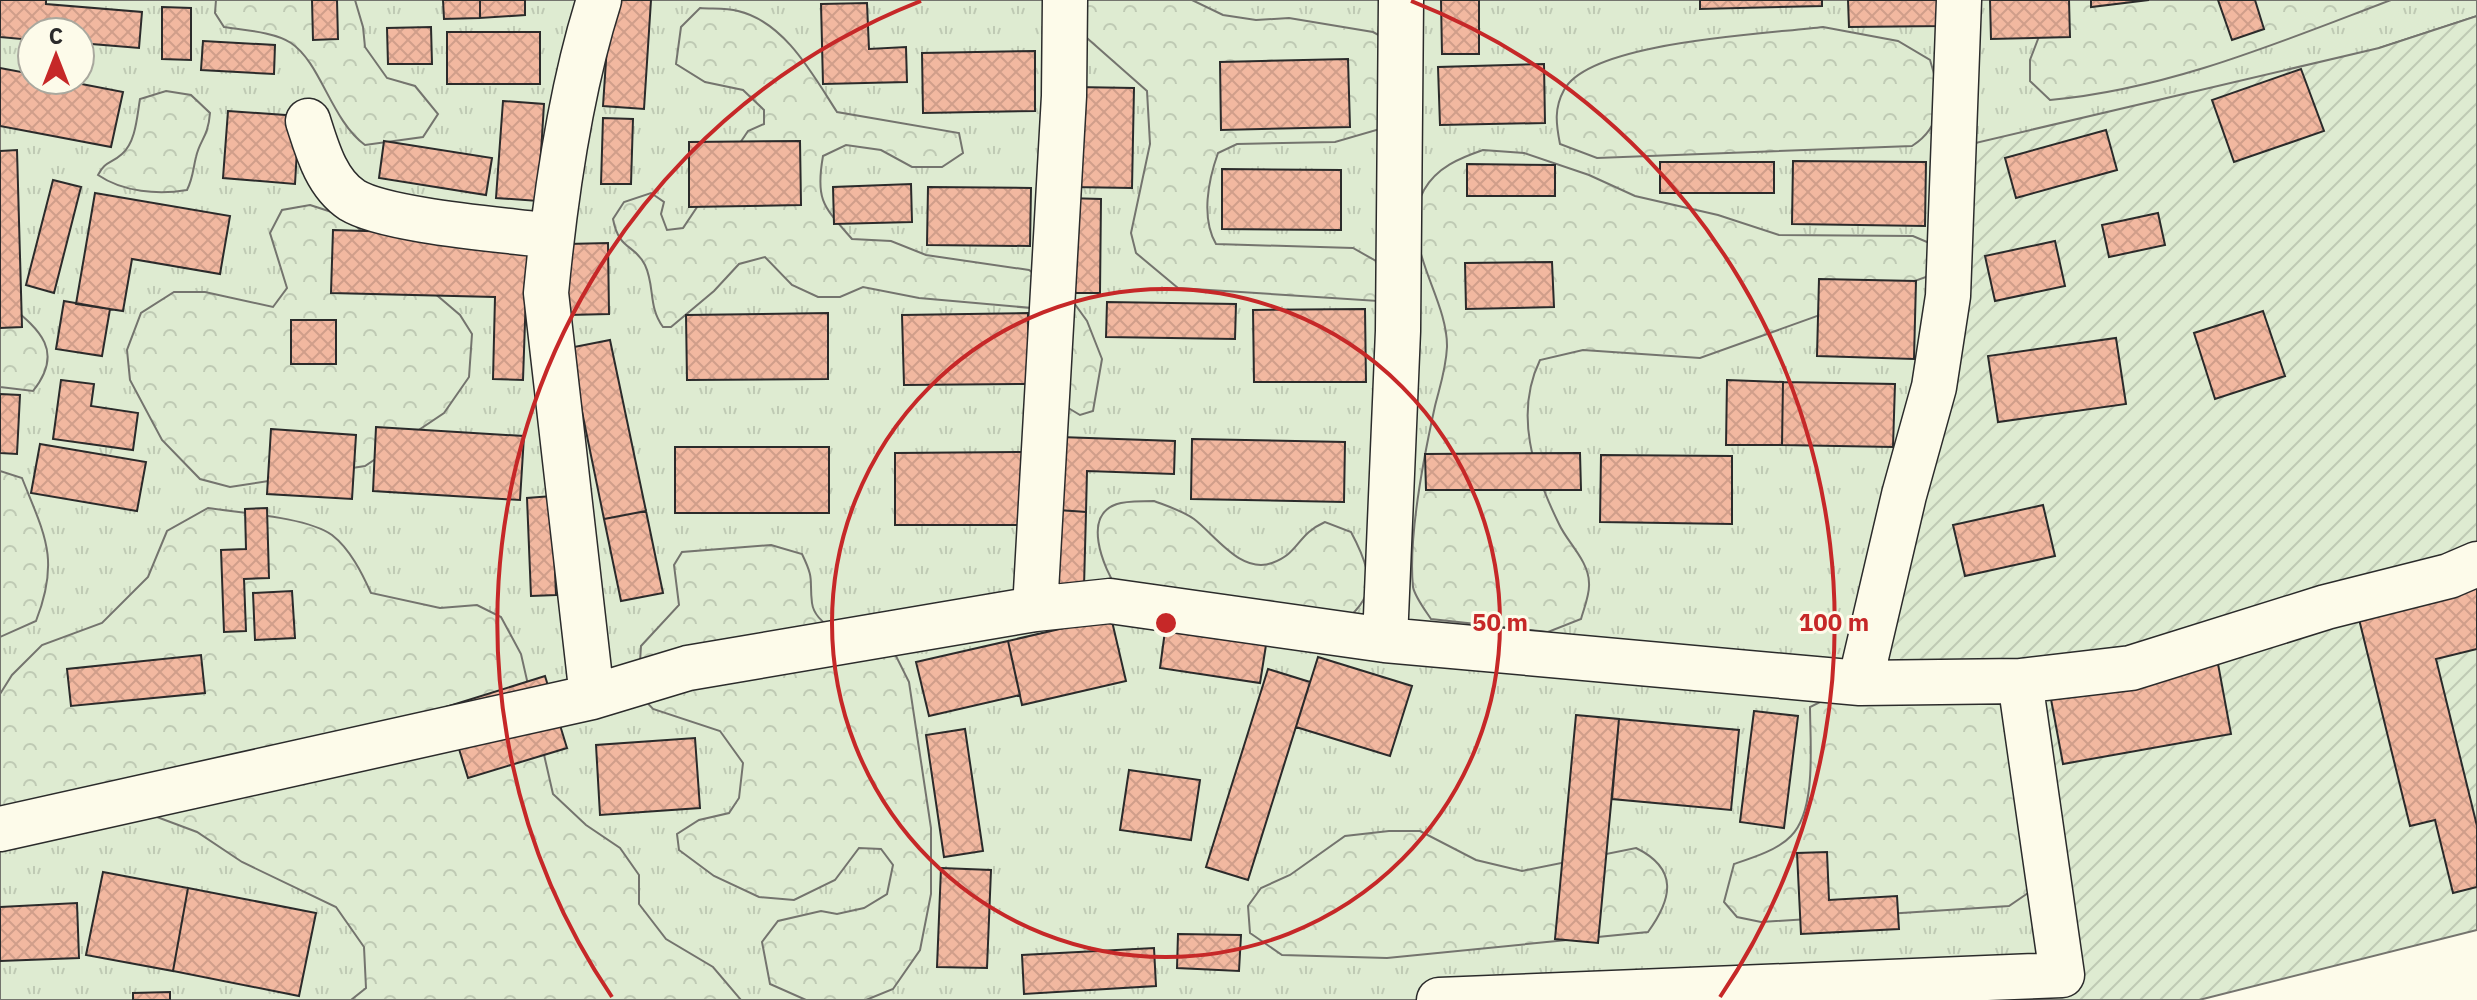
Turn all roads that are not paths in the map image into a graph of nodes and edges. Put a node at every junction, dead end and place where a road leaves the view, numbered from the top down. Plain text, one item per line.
1 (599, 0) edge
2 (1065, 0) edge
3 (1401, 0) edge
4 (1959, 0) edge
5 (308, 121) dead end
6 (551, 236) junction
7 (2477, 564) edge
8 (1035, 609) junction
9 (1385, 640) junction
10 (2020, 681) junction
11 (1860, 683) junction
12 (592, 697) junction
13 (0, 829) edge
14 (1439, 1000) edge

1 - 6 lane
2 - 8 lane
3 - 9 lane
4 - 11 lane
5 - 6 lane
6 - 12 lane
7 - 10 lane
8 - 9 lane
8 - 12 lane
9 - 11 lane
10 - 11 lane
10 - 14 lane
12 - 13 lane

